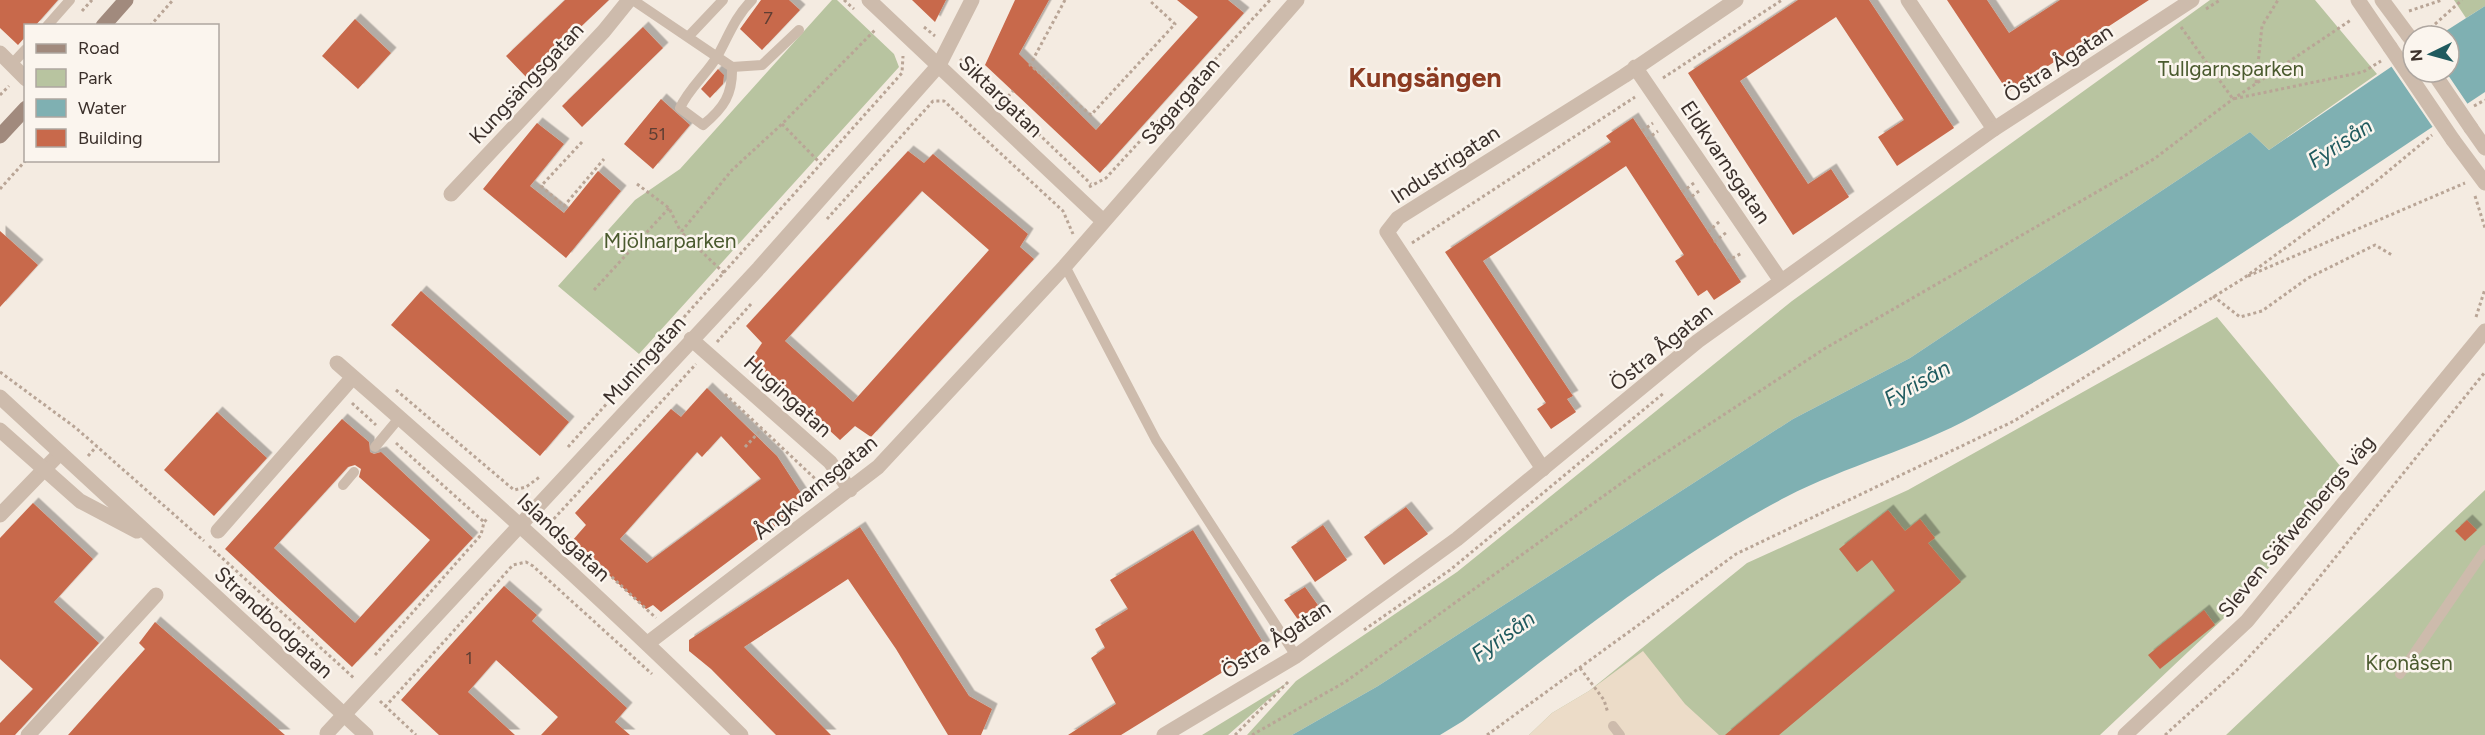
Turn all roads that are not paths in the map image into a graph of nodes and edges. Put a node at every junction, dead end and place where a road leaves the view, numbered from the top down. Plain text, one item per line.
1 (70, 0) edge
2 (126, 0) edge
3 (631, 0) edge
4 (723, 0) edge
5 (752, 0) edge
6 (869, 0) edge
7 (972, 0) edge
8 (1908, 0) edge
9 (2192, 0) edge
10 (2358, 0) edge
11 (2382, 0) edge
12 (1288, 3) edge
13 (1726, 3) edge
14 (49, 24) edge
15 (105, 24) edge
16 (2402, 24) edge
17 (799, 30) dead end
18 (688, 37) junction
19 (24, 51) edge
20 (0, 53) edge
21 (717, 57) junction
22 (11, 65) junction
23 (939, 65) junction
24 (732, 67) junction
25 (1635, 67) junction
26 (24, 77) edge
27 (2441, 84) edge
28 (24, 110) edge
29 (1994, 129) junction
30 (0, 136) edge
31 (2485, 148) edge
32 (2485, 183) edge
33 (451, 194) dead end
34 (1103, 221) junction
35 (1065, 266) junction
36 (1781, 281) junction
37 (2485, 331) edge
38 (691, 339) junction
39 (337, 363) dead end
40 (353, 377) junction
41 (0, 397) edge
42 (400, 417) junction
43 (0, 430) edge
44 (375, 447) dead end
45 (60, 453) junction
46 (1543, 469) junction
47 (44, 470) junction
48 (354, 472) dead end
49 (343, 485) dead end
50 (850, 490) junction
51 (0, 514) edge
52 (520, 525) junction
53 (218, 531) dead end
54 (154, 539) junction
55 (2485, 550) edge
56 (156, 595) dead end
57 (648, 643) junction
58 (1296, 656) junction
59 (2400, 674) dead end
60 (345, 715) junction
61 (327, 733) dead end
62 (28, 735) edge
63 (366, 735) edge
64 (741, 735) edge
65 (1164, 735) edge
66 (2125, 735) edge

1 - 14 lane
2 - 15 main road
3 - 18 lane
3 - 33 street, Kungsängsgatan
4 - 18 lane
5 - 21 lane
6 - 23 street, Siktargatan
7 - 23 street, Muningatan
8 - 29 street
9 - 29 street, Östra Ågatan
10 - 32 street, bridge
11 - 16 street
12 - 34 street, Sågargatan
13 - 25 street, Industrigatan
17 - 24 lane
18 - 21 lane
19 - 22 lane
20 - 22 street
21 - 24 lane
21 - 24 lane
22 - 26 street
23 - 34 street, Siktargatan
23 - 38 street, Muningatan
25 - 36 street, Eldkvarnsgatan
25 - 46 street, Industrigatan
27 - 31 street, bridge
28 - 30 main road
29 - 36 street, Östra Ågatan
34 - 35 street, Ångkvarnsgatan
35 - 50 street, Ångkvarnsgatan
35 - 58 lane
36 - 46 street, Östra Ågatan
37 - 66 street, Sleven Säfwenbergs väg
38 - 50 street, Hugingatan
38 - 52 street, Muningatan
39 - 40 street, Islandsgatan
40 - 42 street, Islandsgatan
40 - 53 street
41 - 45 street, Strandbodgatan
42 - 44 lane
42 - 52 street, Islandsgatan
43 - 47 street, Strandbodgatan
45 - 47 street
45 - 54 street, Strandbodgatan
46 - 58 street, Östra Ågatan
47 - 51 street
47 - 54 street, Strandbodgatan
48 - 49 lane
50 - 57 street, Ångkvarnsgatan
52 - 57 street, Islandsgatan
52 - 60 street, Muningatan
54 - 60 street, Strandbodgatan
55 - 59 lane
56 - 62 street
57 - 64 street, Islandsgatan
58 - 65 street, Östra Ågatan
60 - 61 street, Muningatan
60 - 63 street, Strandbodgatan

